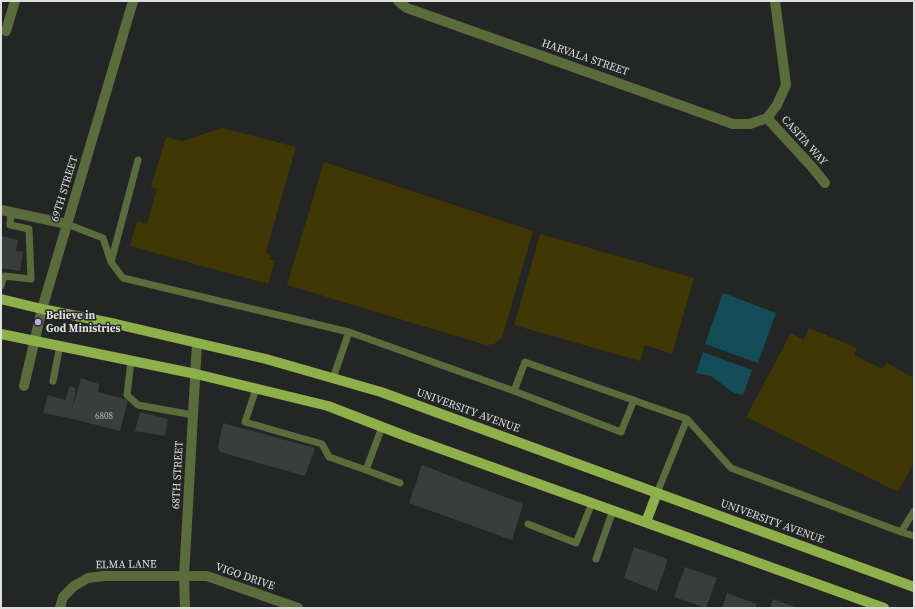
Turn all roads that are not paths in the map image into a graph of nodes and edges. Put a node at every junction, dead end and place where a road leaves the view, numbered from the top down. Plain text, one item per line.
1 (15, 1) edge
2 (134, 1) edge
3 (398, 1) edge
4 (775, 1) edge
5 (6, 30) dead end
6 (767, 118) junction
7 (138, 160) dead end
8 (825, 183) dead end
9 (6, 211) edge
10 (67, 224) junction
11 (111, 262) junction
12 (1, 286) edge
13 (1, 299) edge
14 (42, 309) junction
15 (349, 332) junction
16 (2, 336) edge
17 (35, 340) junction
18 (197, 343) junction
19 (60, 346) junction
20 (131, 361) junction
21 (196, 374) junction
22 (333, 378) junction
23 (54, 381) dead end
24 (24, 386) dead end
25 (256, 389) junction
26 (514, 391) junction
27 (634, 400) junction
28 (193, 415) junction
29 (687, 419) junction
30 (382, 427) junction
31 (366, 470) junction
32 (400, 483) dead end
33 (657, 492) junction
34 (592, 502) junction
35 (613, 510) junction
36 (914, 511) edge
37 (646, 522) junction
38 (528, 524) dead end
39 (901, 532) junction
40 (914, 536) edge
41 (596, 559) dead end
42 (184, 577) junction
43 (914, 587) edge
44 (60, 608) edge
45 (184, 608) edge
46 (298, 608) edge
47 (884, 608) edge

1 - 5 street
2 - 10 street, 69TH STREET
3 - 6 street, HARVALA STREET
4 - 6 street, CASITA WAY
6 - 8 street, CASITA WAY
7 - 11 lane
9 - 10 street
9 - 12 lane
10 - 11 lane
10 - 14 street, 69TH STREET
11 - 15 lane
13 - 14 main road, UNIVERSITY AVENUE
14 - 17 street, 69TH STREET
14 - 18 main road, UNIVERSITY AVENUE
15 - 22 lane
15 - 26 lane
16 - 17 main road
17 - 19 main road
17 - 24 street, 69TH STREET
18 - 21 street, 68TH STREET
18 - 22 main road, UNIVERSITY AVENUE
19 - 20 main road
19 - 23 lane
20 - 21 main road
20 - 28 lane
21 - 25 main road
21 - 28 street, 68TH STREET
22 - 33 main road, UNIVERSITY AVENUE
25 - 30 main road
25 - 31 lane
26 - 27 lane
26 - 27 lane
27 - 29 lane
28 - 42 street, 68TH STREET
29 - 33 lane
29 - 39 lane
30 - 31 lane
30 - 34 main road
31 - 32 lane
33 - 37 main road
33 - 43 main road, UNIVERSITY AVENUE
34 - 35 main road
34 - 38 lane
35 - 37 main road
35 - 41 lane
36 - 39 lane
37 - 47 main road
39 - 40 lane
42 - 44 street, ELMA LANE
42 - 45 street, 68TH STREET
42 - 46 street, VIGO DRIVE

